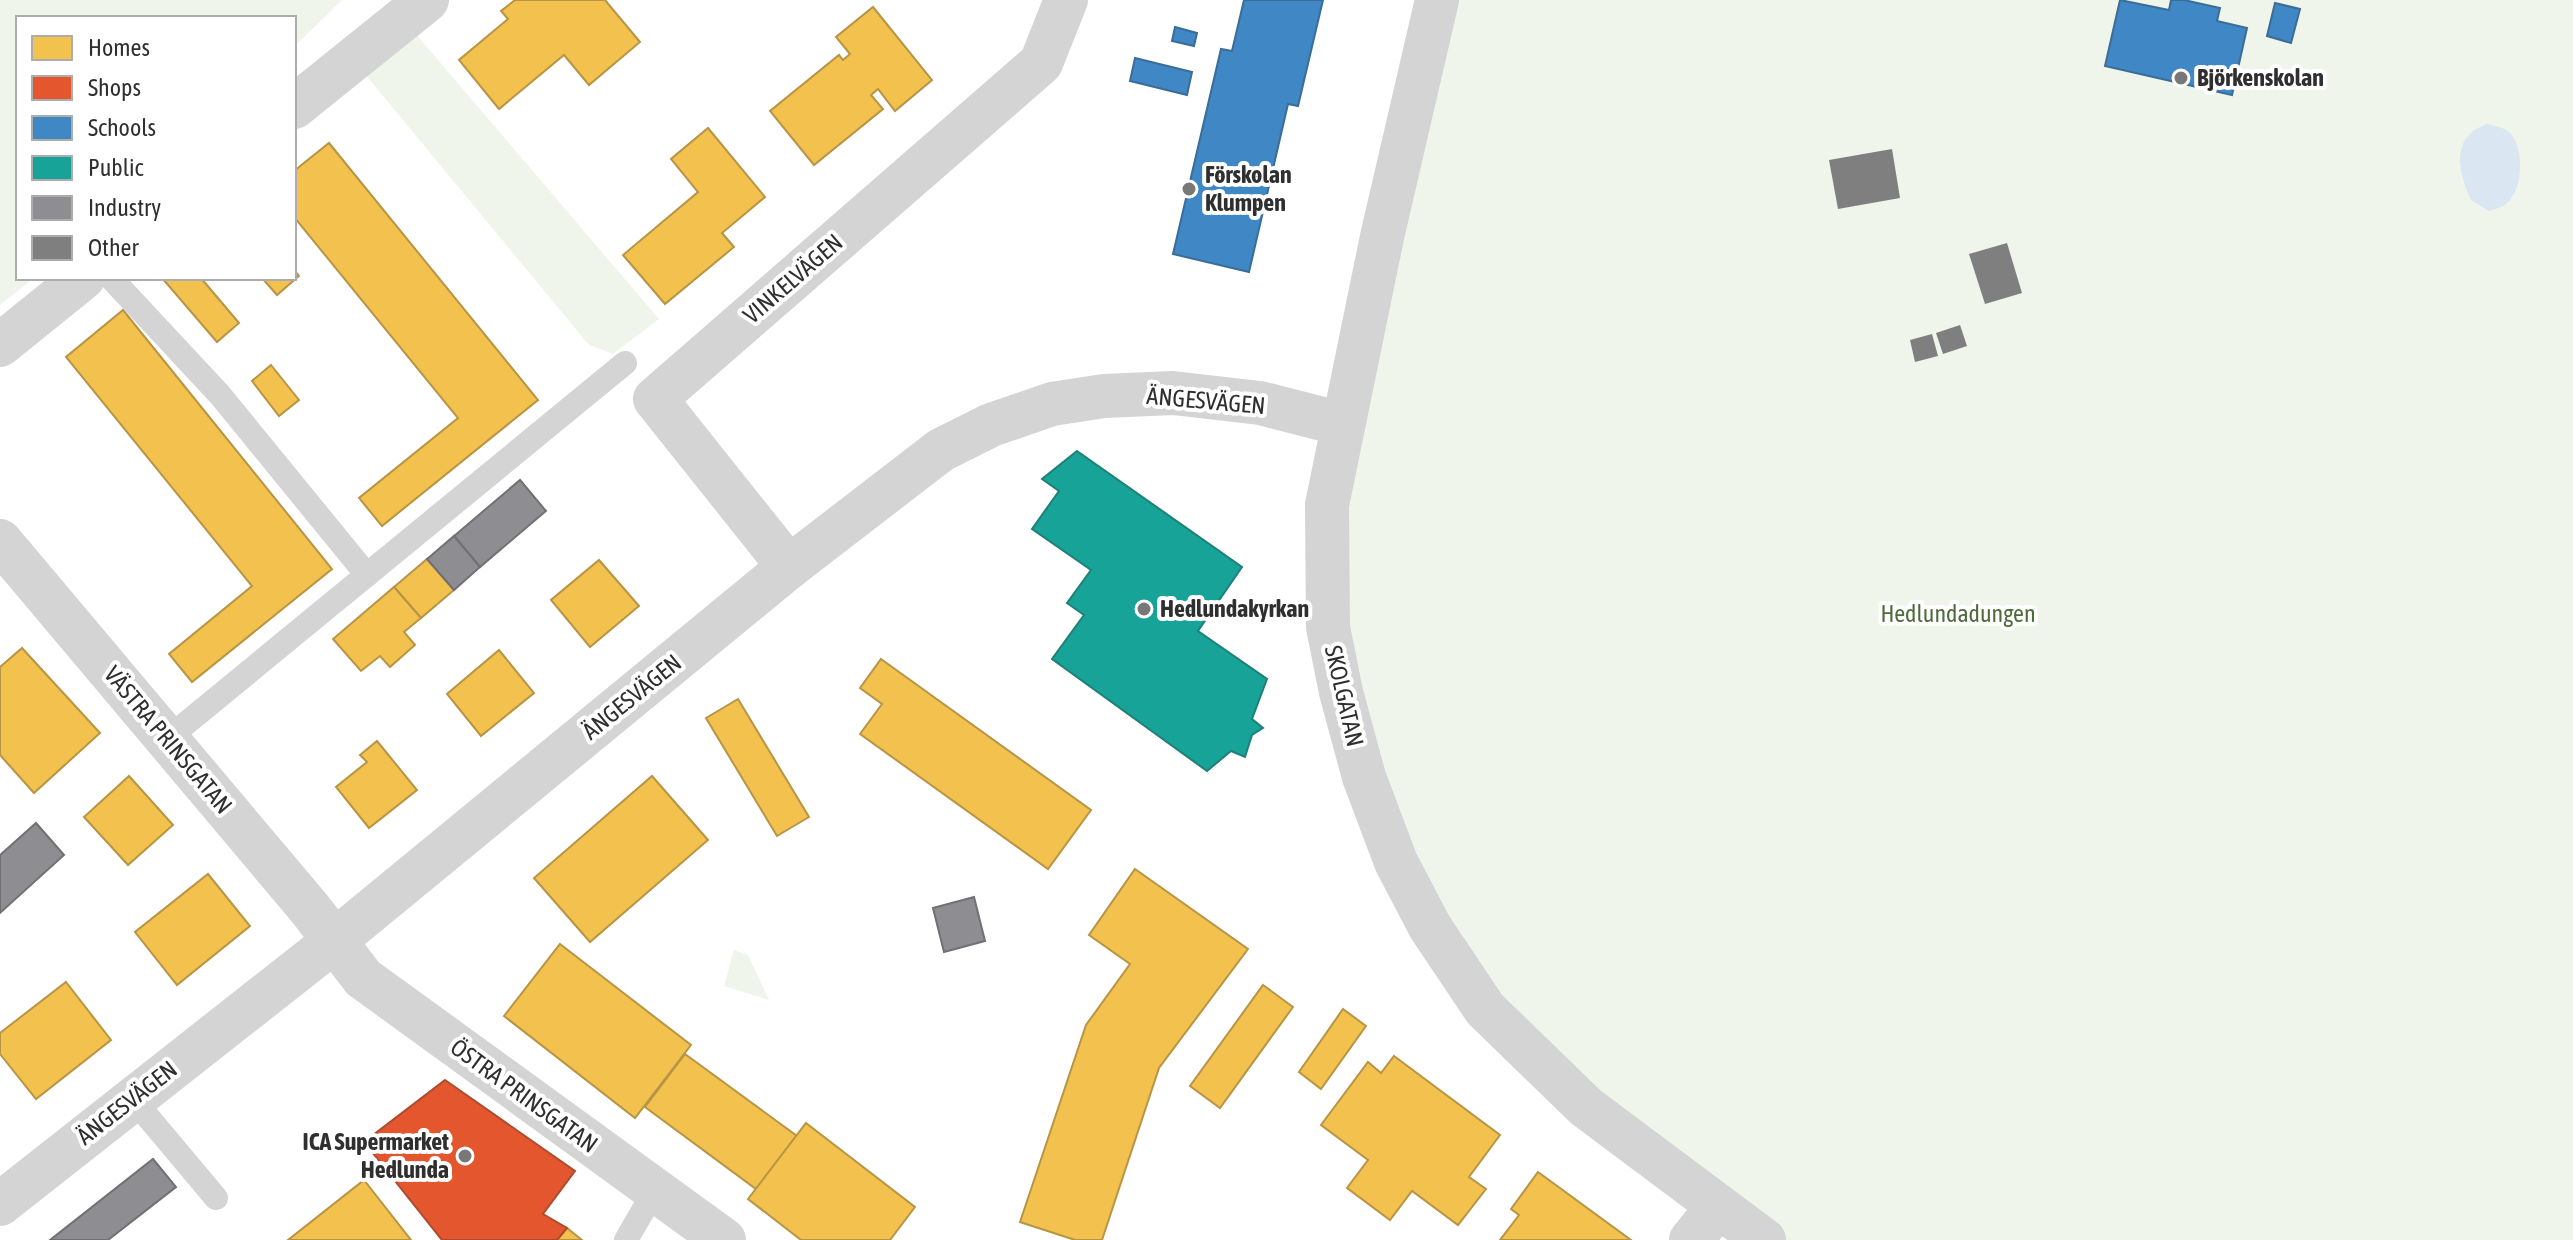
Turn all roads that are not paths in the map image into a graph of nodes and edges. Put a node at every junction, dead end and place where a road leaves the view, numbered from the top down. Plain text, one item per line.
1 (427, 0) edge
2 (1066, 0) edge
3 (1437, 0) edge
4 (296, 105) edge
5 (81, 280) edge
6 (113, 280) edge
7 (0, 345) edge
8 (625, 363) dead end
9 (1342, 424) junction
10 (0, 541) edge
11 (789, 567) junction
12 (367, 575) junction
13 (167, 739) junction
14 (333, 942) junction
15 (132, 1098) junction
16 (655, 1190) junction
17 (216, 1198) dead end
18 (0, 1204) edge
19 (1718, 1207) junction
20 (626, 1240) edge
21 (724, 1240) edge
22 (1691, 1240) edge
23 (1764, 1240) edge

1 - 4 street
2 - 11 street, VINKELVÄGEN
3 - 9 street, SKOLGATAN
5 - 7 street
6 - 12 lane
8 - 12 lane
9 - 11 street, ÄNGESVÄGEN
9 - 19 street, SKOLGATAN
10 - 13 street, VÄSTRA PRINSGATAN
11 - 14 street, ÄNGESVÄGEN
12 - 13 lane
13 - 14 street, VÄSTRA PRINSGATAN
14 - 15 street, ÄNGESVÄGEN
14 - 16 street, ÖSTRA PRINSGATAN
15 - 17 lane
15 - 18 street, ÄNGESVÄGEN
16 - 20 lane
16 - 21 street, ÖSTRA PRINSGATAN
19 - 22 street
19 - 23 street, SKOLGATAN

